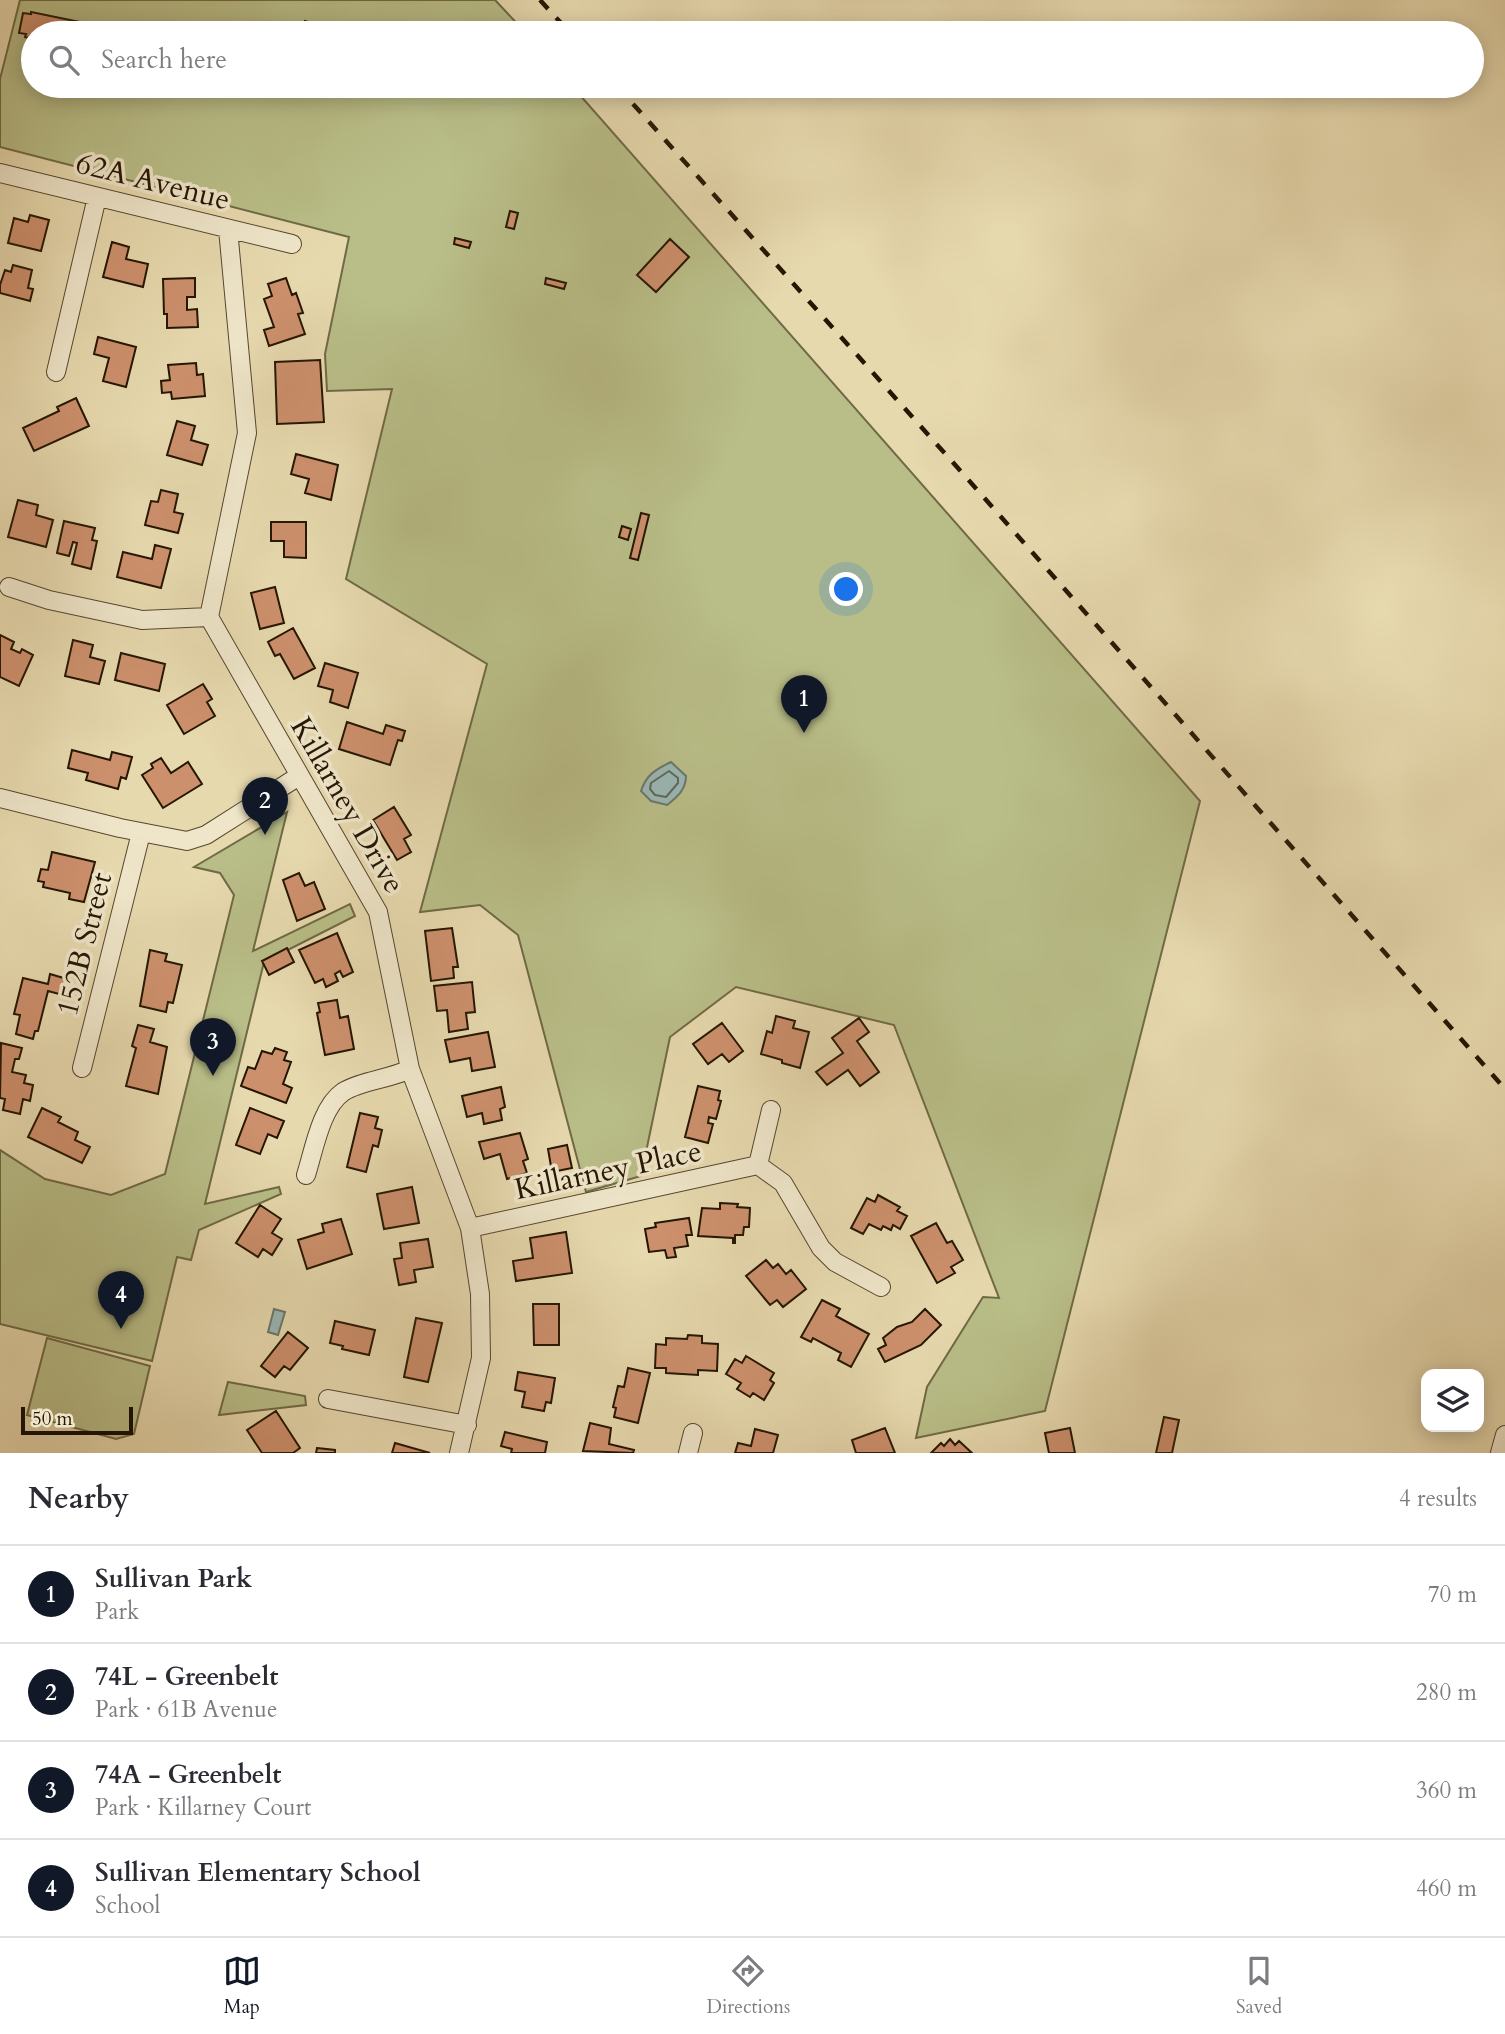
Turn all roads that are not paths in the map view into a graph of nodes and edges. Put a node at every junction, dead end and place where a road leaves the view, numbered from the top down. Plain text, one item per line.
1 (0, 173) edge
2 (97, 197) junction
3 (228, 229) junction
4 (292, 244) dead end
5 (56, 372) dead end
6 (9, 587) dead end
7 (209, 617) junction
8 (299, 776) junction
9 (0, 798) edge
10 (141, 833) junction
11 (82, 1068) dead end
12 (410, 1069) junction
13 (771, 1110) dead end
14 (758, 1165) junction
15 (306, 1175) dead end
16 (470, 1228) junction
17 (881, 1287) dead end
18 (328, 1399) dead end
19 (467, 1425) junction
20 (693, 1433) dead end
21 (1505, 1435) edge
22 (459, 1453) edge
23 (688, 1453) edge
24 (1500, 1453) edge

1 - 2 street, 62A Avenue
2 - 3 street, 62A Avenue
2 - 5 street
3 - 4 street, 62A Avenue
3 - 7 street
6 - 7 street
7 - 8 street, Killarney Drive
8 - 10 street
8 - 12 street, Killarney Drive
9 - 10 street
10 - 11 street, 152B Street
12 - 15 street
12 - 16 street, Killarney Drive
13 - 14 street
14 - 16 street, Killarney Place
14 - 17 street
16 - 19 street, Killarney Drive
18 - 19 street
19 - 22 street, Killarney Drive
20 - 23 street
21 - 24 street

